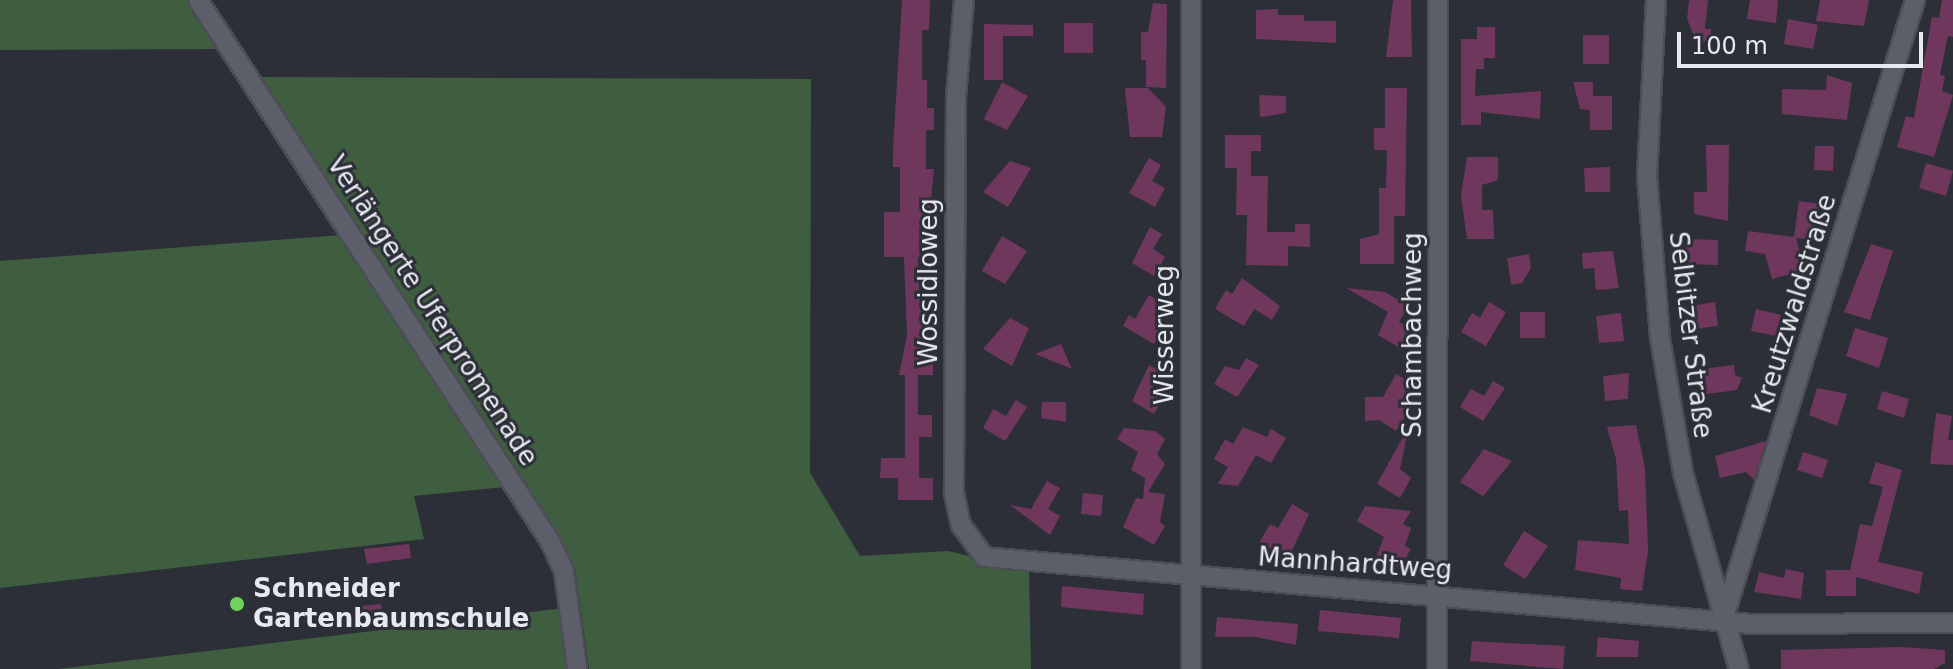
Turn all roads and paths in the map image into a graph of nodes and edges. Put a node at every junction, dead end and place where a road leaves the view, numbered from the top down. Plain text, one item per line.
1 (198, 0) edge
2 (964, 0) edge
3 (1191, 0) edge
4 (1438, 0) edge
5 (1656, 0) edge
6 (1915, 0) edge
7 (984, 557) joint
8 (1191, 577) junction
9 (1436, 597) junction
10 (1723, 622) junction
11 (1953, 623) edge
12 (577, 669) edge
13 (1191, 669) edge
14 (1437, 669) edge
15 (1739, 669) edge

1 - 12 street, Verlängerte Uferpromenade
2 - 7 street, Wossidloweg
3 - 8 street, Wisserweg
4 - 9 street, Schambachweg
5 - 10 street, Selbitzer Straße
6 - 10 street, Kreutzwaldstraße
7 - 8 street, Mannhardtweg
8 - 9 street, Mannhardtweg
8 - 13 street, Wisserweg
9 - 10 street, Mannhardtweg
9 - 14 street, Schambachweg
10 - 11 street, Mannhardtweg
10 - 15 street, Selbitzer Straße

